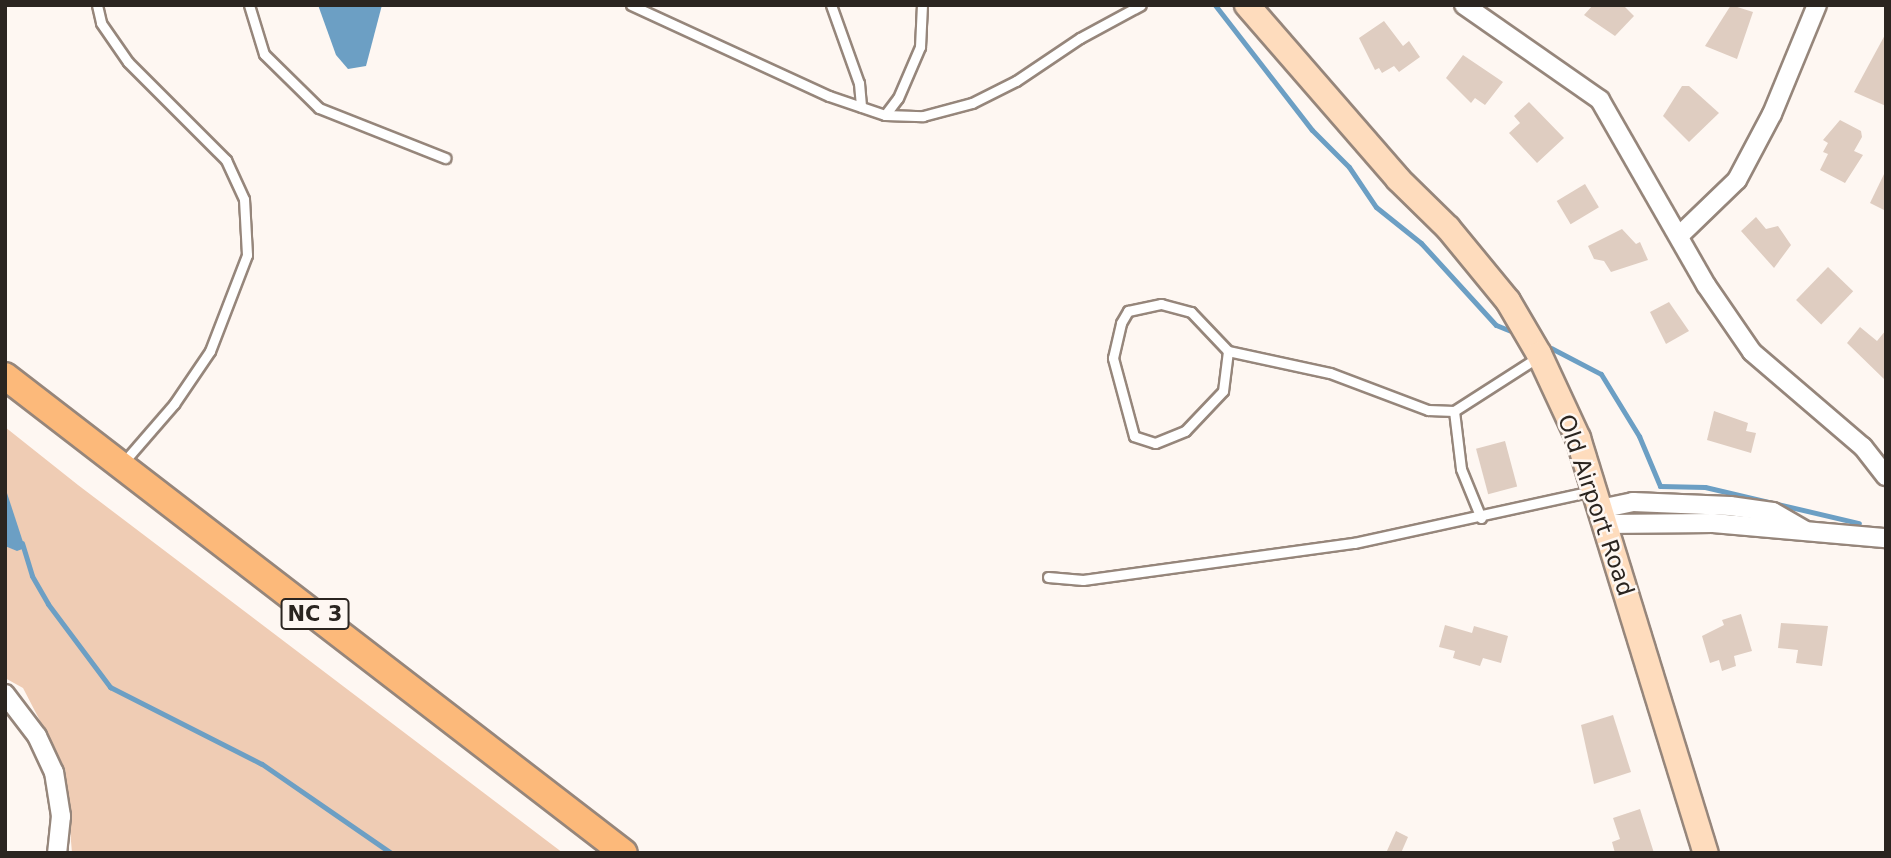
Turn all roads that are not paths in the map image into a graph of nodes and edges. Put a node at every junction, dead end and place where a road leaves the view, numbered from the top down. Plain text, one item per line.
1 (97, 5) edge
2 (249, 5) edge
3 (631, 5) edge
4 (831, 5) edge
5 (922, 5) edge
6 (1141, 5) edge
7 (1247, 5) edge
8 (1464, 5) edge
9 (1816, 5) edge
10 (861, 107) junction
11 (885, 115) junction
12 (445, 158) dead end
13 (1680, 235) junction
14 (1228, 351) junction
15 (1540, 356) junction
16 (5, 376) edge
17 (1454, 411) junction
18 (121, 465) junction
19 (1886, 476) edge
20 (1600, 508) junction
21 (1480, 518) junction
22 (1886, 538) edge
23 (1048, 577) dead end
24 (5, 694) edge
25 (57, 853) edge
26 (624, 853) edge
27 (1706, 853) edge

1 - 18 lane
2 - 12 lane
3 - 10 lane
4 - 10 lane
5 - 11 lane
6 - 11 lane
7 - 15 street, Old Airport Road
8 - 13 street
9 - 13 street
10 - 11 lane
13 - 19 street
14 - 14 lane
14 - 17 lane
15 - 17 lane
15 - 20 street, Old Airport Road
16 - 18 main road, NC 3
17 - 21 lane
18 - 26 main road, NC 3
20 - 21 lane
20 - 22 street
20 - 27 street, Old Airport Road
21 - 23 lane
24 - 25 street

